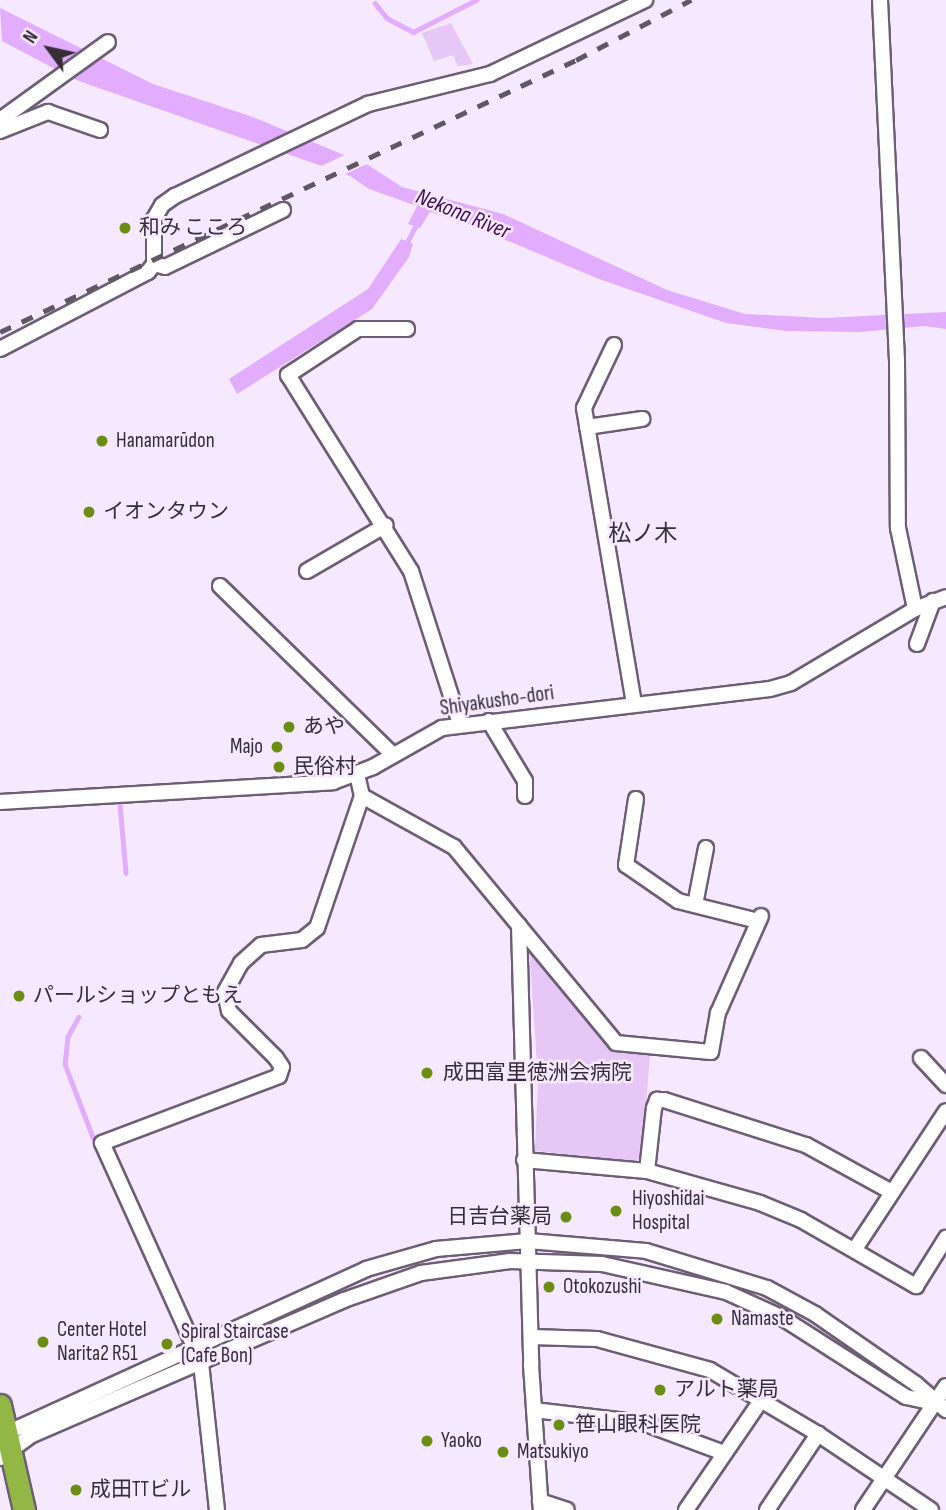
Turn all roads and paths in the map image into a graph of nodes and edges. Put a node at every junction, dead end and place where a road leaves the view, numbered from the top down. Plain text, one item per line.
1 (645, 0) edge
2 (880, 0) edge
3 (108, 42) dead end
4 (0, 120) edge
5 (100, 130) dead end
6 (0, 131) edge
7 (283, 210) dead end
8 (154, 264) junction
9 (407, 329) dead end
10 (614, 345) dead end
11 (0, 349) edge
12 (642, 419) dead end
13 (587, 428) junction
14 (386, 525) junction
15 (307, 571) dead end
16 (220, 586) dead end
17 (940, 599) edge
18 (915, 608) junction
19 (917, 643) dead end
20 (634, 704) junction
21 (489, 721) junction
22 (460, 724) junction
23 (393, 755) junction
24 (357, 775) junction
25 (362, 796) junction
26 (525, 796) dead end
27 (636, 799) dead end
28 (0, 802) edge
29 (706, 848) dead end
30 (695, 905) junction
31 (519, 925) junction
32 (920, 1058) dead end
33 (946, 1085) edge
34 (946, 1111) edge
35 (524, 1160) junction
36 (647, 1171) junction
37 (892, 1192) junction
38 (946, 1238) edge
39 (528, 1241) junction
40 (855, 1249) junction
41 (528, 1261) junction
42 (531, 1337) junction
43 (195, 1345) junction
44 (201, 1362) junction
45 (946, 1386) edge
46 (762, 1399) junction
47 (0, 1405) edge
48 (941, 1406) edge
49 (534, 1410) junction
50 (818, 1434) junction
51 (4, 1445) edge
52 (724, 1453) junction
53 (884, 1478) junction
54 (541, 1506) edge
55 (24, 1510) edge
56 (216, 1510) edge
57 (567, 1510) edge
58 (687, 1510) edge
59 (767, 1510) edge
60 (863, 1510) edge
61 (930, 1510) edge

1 - 8 street
2 - 18 street
3 - 4 street
5 - 6 street
7 - 8 street
8 - 11 street
9 - 14 street
10 - 13 street
12 - 13 street
13 - 20 street
14 - 15 street
14 - 22 street
16 - 23 street
17 - 18 street, Shiyakusho-dori
17 - 19 street
18 - 20 street, Shiyakusho-dori
20 - 21 street, Shiyakusho-dori
21 - 22 street, Shiyakusho-dori
21 - 26 street
22 - 23 street, Shiyakusho-dori
23 - 24 street, Shiyakusho-dori
24 - 25 street
24 - 28 street, Shiyakusho-dori
25 - 31 street
25 - 43 street
27 - 30 street
29 - 30 street
30 - 31 street
31 - 35 street
32 - 33 street
34 - 37 street
35 - 36 street
35 - 39 street
36 - 37 street
36 - 40 street
37 - 40 street
38 - 40 street
39 - 41 street
39 - 43 street
39 - 48 street
41 - 42 street
41 - 44 street
41 - 48 street
42 - 46 street
42 - 49 street
43 - 44 street
43 - 51 street
44 - 51 street
44 - 56 street
45 - 48 street
46 - 50 street
46 - 52 street
47 - 51 highway
48 - 53 street
49 - 52 street
49 - 54 street
50 - 53 street
50 - 59 street
51 - 55 highway
52 - 58 street
53 - 60 street
53 - 61 street
54 - 57 street

